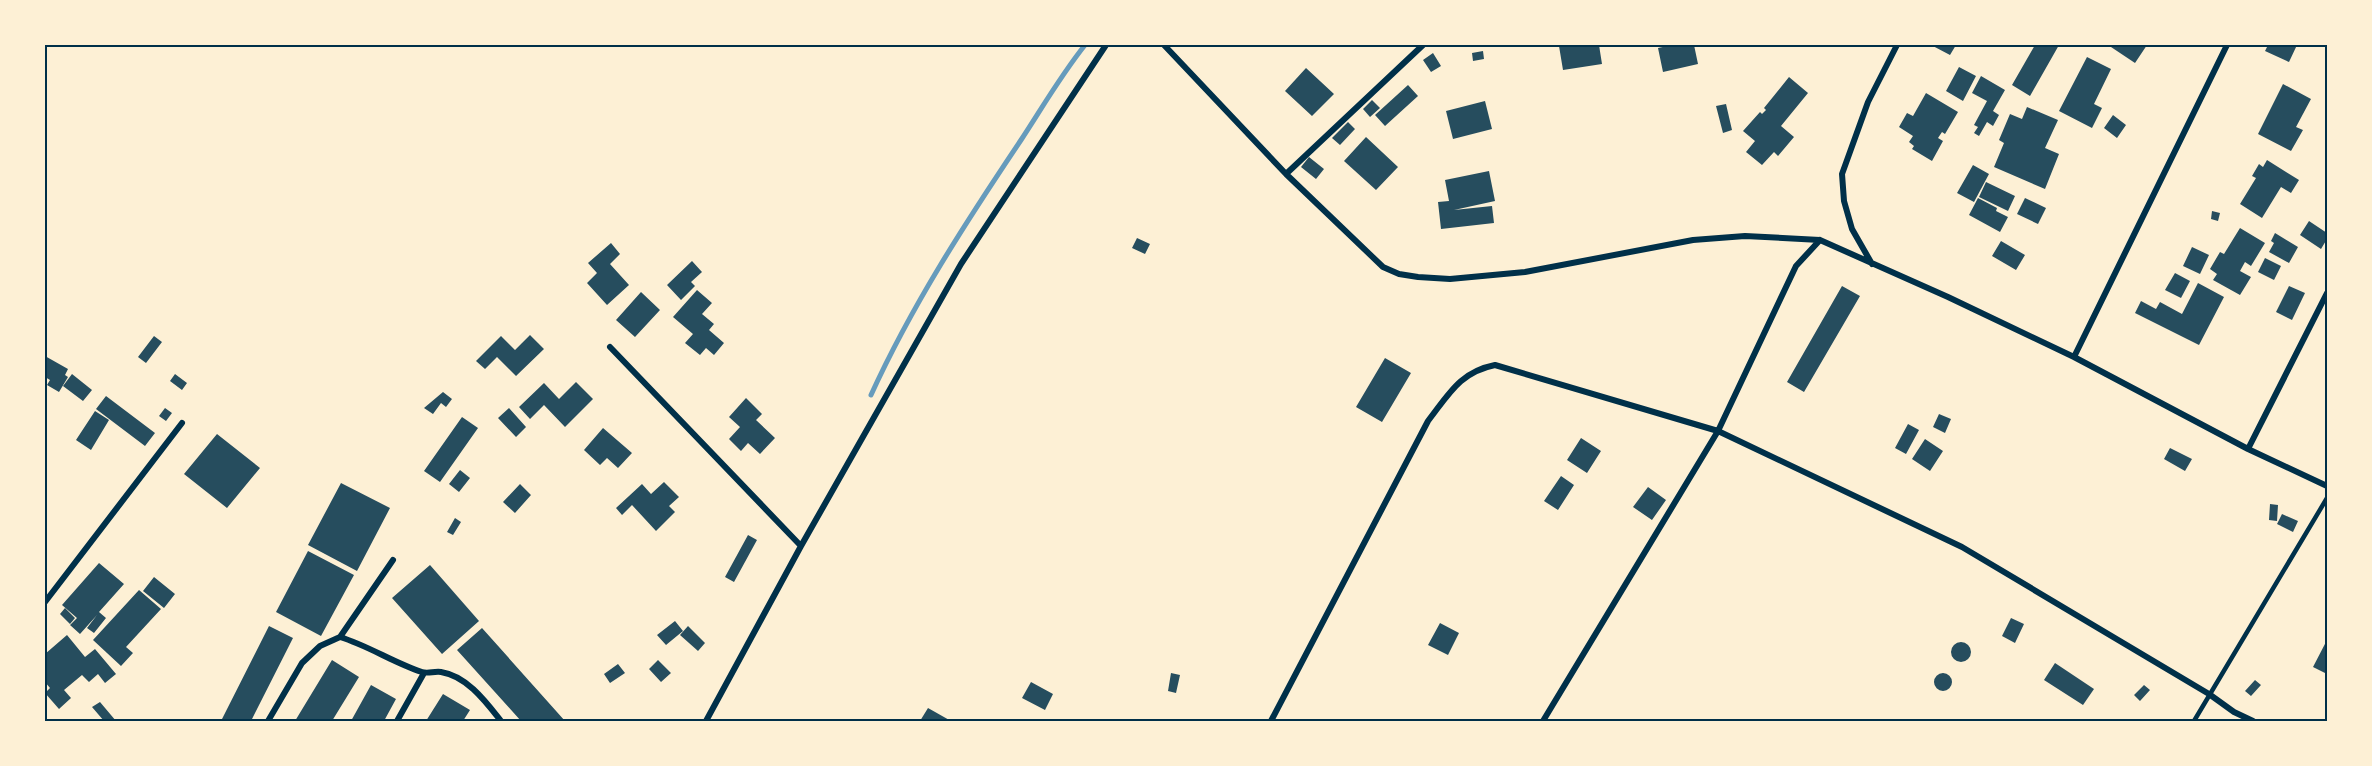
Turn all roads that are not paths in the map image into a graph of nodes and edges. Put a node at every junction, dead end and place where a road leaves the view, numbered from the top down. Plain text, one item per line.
1 (1106, 45) edge
2 (1164, 45) edge
3 (1423, 45) edge
4 (1898, 45) edge
5 (2227, 45) edge
6 (1286, 174) junction
7 (1820, 240) junction
8 (1873, 264) junction
9 (2327, 293) edge
10 (610, 347) dead end
11 (2074, 357) junction
12 (182, 423) dead end
13 (1718, 431) junction
14 (2248, 449) junction
15 (2327, 486) edge
16 (2327, 498) edge
17 (801, 546) junction
18 (393, 560) dead end
19 (45, 602) edge
20 (340, 637) junction
21 (424, 673) junction
22 (2209, 694) junction
23 (268, 721) edge
24 (397, 721) edge
25 (501, 721) edge
26 (706, 721) edge
27 (1271, 721) edge
28 (1543, 721) edge
29 (2194, 721) edge
30 (2253, 721) edge

1 - 17 street
2 - 6 street
3 - 6 street
4 - 8 street
5 - 11 street
6 - 7 street
7 - 8 street
7 - 13 street
8 - 11 street
9 - 14 street
10 - 17 street
11 - 14 street
12 - 19 street
13 - 22 street
13 - 27 street
13 - 28 street
14 - 15 street
16 - 22 lane
17 - 26 street
18 - 20 street
20 - 21 street
20 - 23 street
21 - 24 street
21 - 25 street
22 - 29 lane
22 - 30 street

